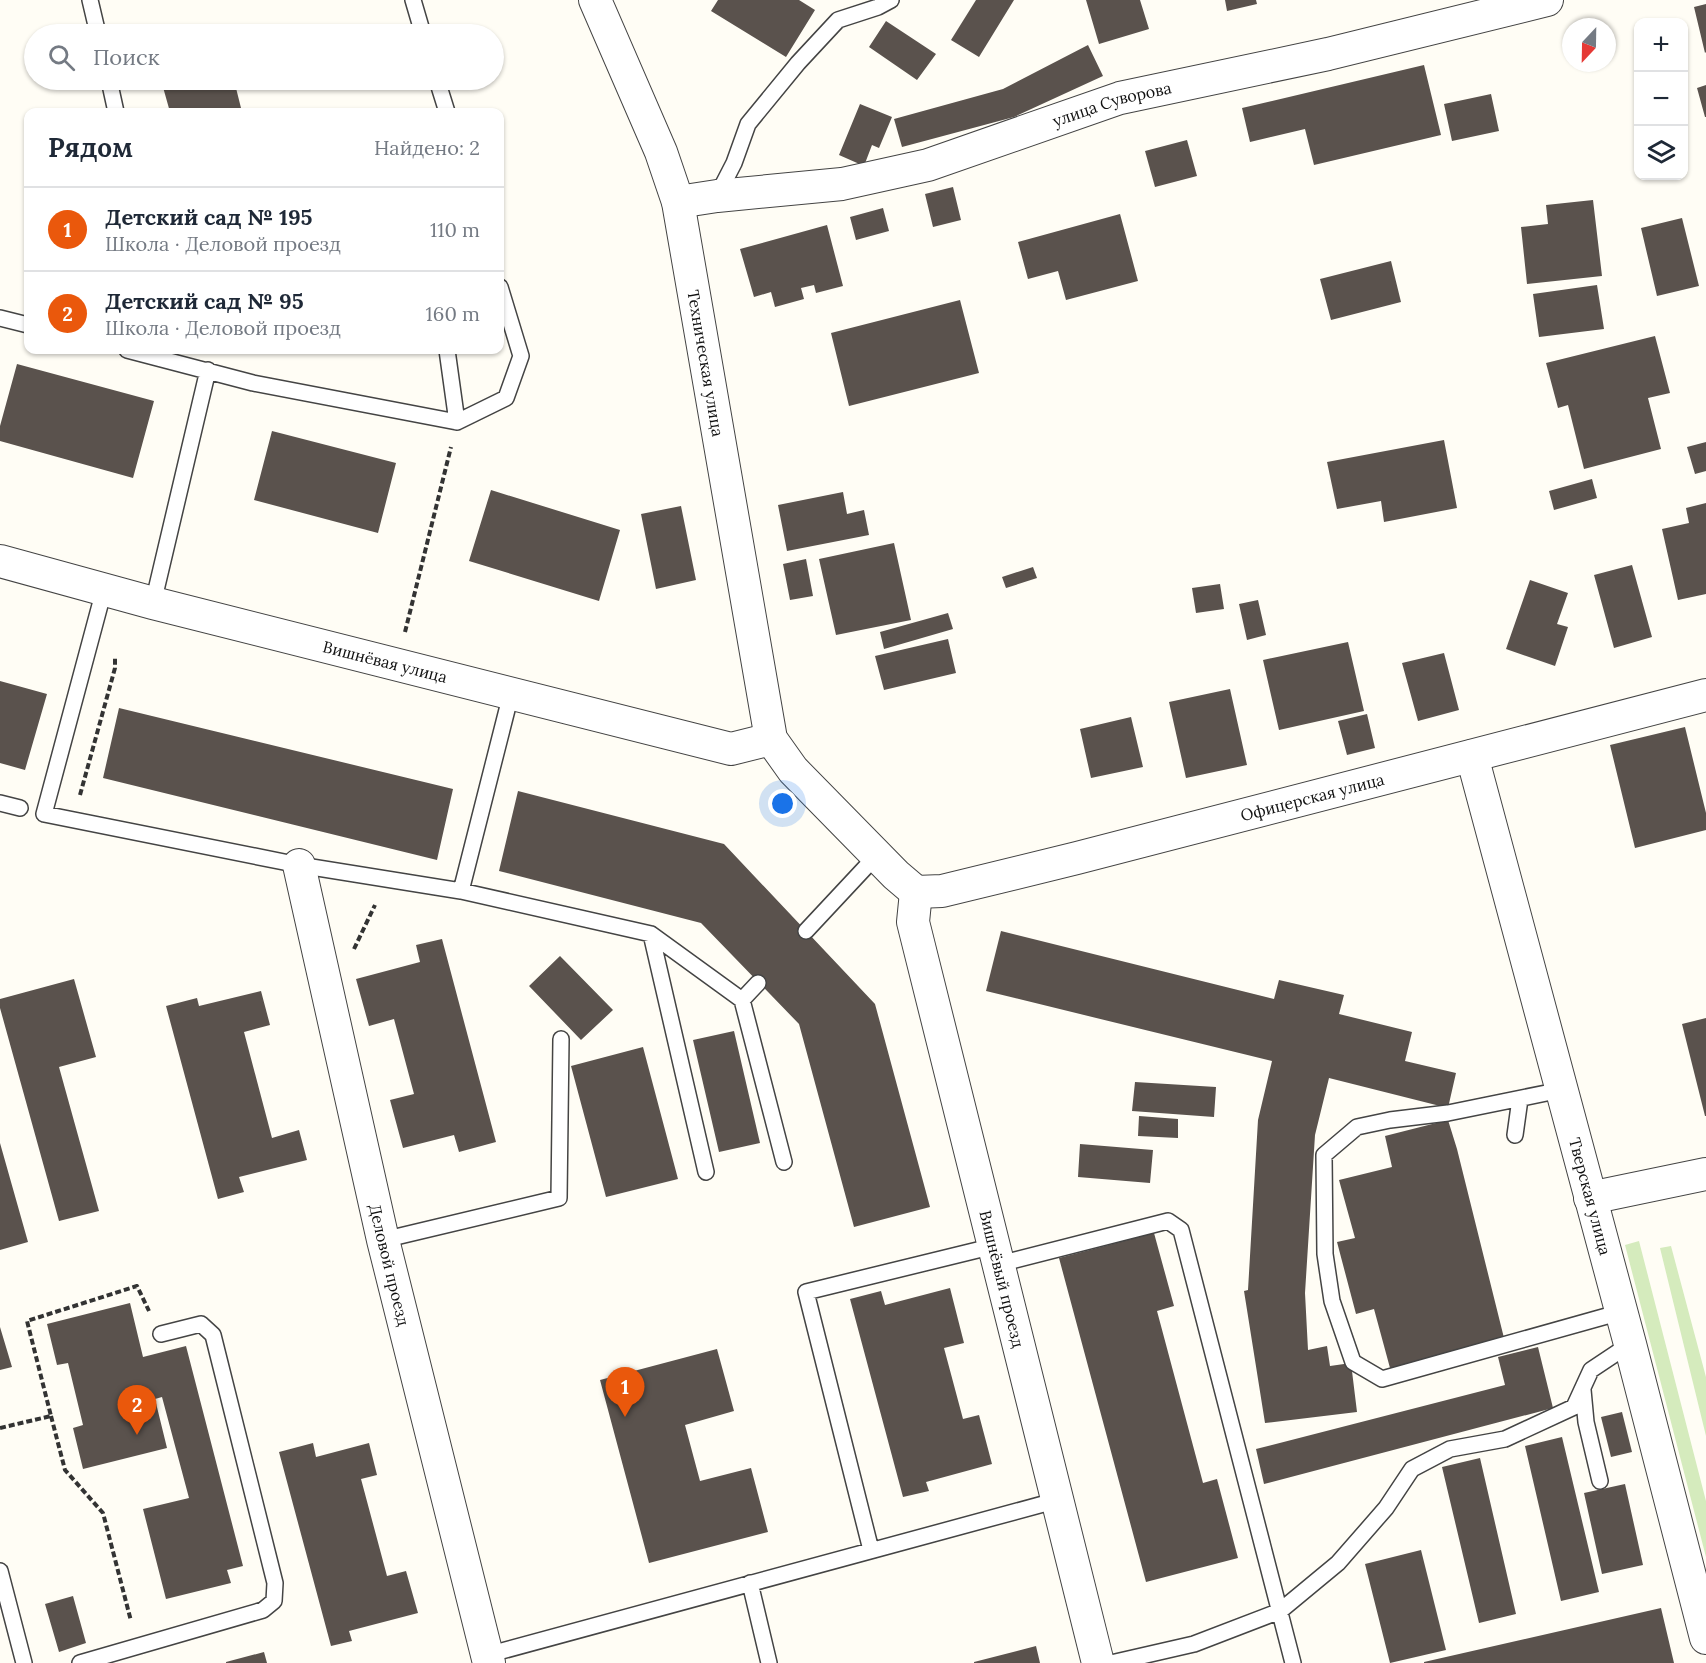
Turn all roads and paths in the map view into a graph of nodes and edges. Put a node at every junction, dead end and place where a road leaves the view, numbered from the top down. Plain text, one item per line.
1 (90, 0) edge
2 (413, 0) edge
3 (595, 0) edge
4 (891, 0) edge
5 (1539, 1) edge
6 (96, 24) edge
7 (420, 24) edge
8 (110, 90) edge
9 (440, 90) edge
10 (115, 108) edge
11 (446, 108) edge
12 (717, 196) junction
13 (678, 202) junction
14 (504, 300) edge
15 (0, 318) edge
16 (24, 324) edge
17 (448, 354) edge
18 (173, 355) edge
19 (208, 370) junction
20 (457, 422) junction
21 (0, 561) edge
22 (104, 590) junction
23 (153, 603) junction
24 (397, 665) junction
25 (115, 668) dead end
26 (512, 694) junction
27 (1706, 695) edge
28 (771, 739) junction
29 (1472, 756) junction
30 (0, 803) edge
31 (20, 808) dead end
32 (73, 820) junction
33 (877, 855) junction
34 (299, 865) junction
35 (387, 880) junction
36 (461, 891) junction
37 (916, 892) junction
38 (806, 931) dead end
39 (651, 934) junction
40 (350, 957) dead end
41 (758, 983) dead end
42 (742, 1000) junction
43 (561, 1039) dead end
44 (1561, 1090) junction
45 (1520, 1099) junction
46 (1515, 1135) dead end
47 (784, 1162) dead end
48 (706, 1172) dead end
49 (1706, 1174) edge
50 (1590, 1198) junction
51 (383, 1240) junction
52 (996, 1255) junction
53 (1621, 1312) junction
54 (160, 1334) joint
55 (1630, 1344) junction
56 (1583, 1388) junction
57 (51, 1416) junction
58 (0, 1428) edge
59 (1600, 1481) dead end
60 (1058, 1500) junction
61 (871, 1550) junction
62 (0, 1571) edge
63 (750, 1583) junction
64 (1280, 1611) junction
65 (1706, 1638) edge
66 (138, 1646) junction
67 (488, 1659) edge
68 (24, 1663) edge
69 (80, 1663) edge
70 (769, 1663) edge
71 (1098, 1663) edge
72 (1111, 1663) edge
73 (1293, 1663) edge

1 - 6 lane
2 - 7 lane
3 - 13 street, Техническая улица
4 - 12 lane
5 - 12 street, улица Суворова
8 - 10 lane
9 - 11 lane
12 - 13 street, улица Суворова
13 - 28 street, Техническая улица
14 - 20 lane
15 - 16 lane
17 - 20 lane
18 - 19 lane
19 - 20 lane
19 - 23 lane
20 - 24 path
21 - 22 street, Вишнёвая улица
22 - 23 street, Вишнёвая улица
22 - 32 lane
23 - 24 street, Вишнёвая улица
24 - 26 street, Вишнёвая улица
25 - 32 path
26 - 28 street, Вишнёвая улица
26 - 36 lane
27 - 29 street, Офицерская улица
28 - 33 street
29 - 37 street, Офицерская улица
29 - 44 street, Тверская улица
30 - 31 lane
32 - 34 lane
33 - 37 street
33 - 38 lane
34 - 35 lane
34 - 51 street, Деловой проезд
35 - 36 lane
35 - 40 path
36 - 39 lane
37 - 52 street, Вишнёвый проезд
39 - 42 lane
39 - 48 lane
41 - 42 lane
42 - 47 lane
43 - 51 lane
44 - 45 lane
44 - 50 street, Тверская улица
45 - 46 lane
45 - 53 lane
49 - 50 street
50 - 53 street, Тверская улица
51 - 67 street, Деловой проезд
52 - 60 street, Вишнёвый проезд
52 - 61 lane
52 - 64 lane
53 - 55 street, Тверская улица
54 - 57 path
54 - 66 lane
55 - 56 lane
55 - 65 street, Тверская улица
56 - 59 lane
56 - 64 lane
57 - 58 path
57 - 66 path
60 - 61 lane
60 - 71 street, Вишнёвый проезд
61 - 63 lane
62 - 68 lane
63 - 67 lane
63 - 70 lane
64 - 72 lane
64 - 73 lane
66 - 69 lane

